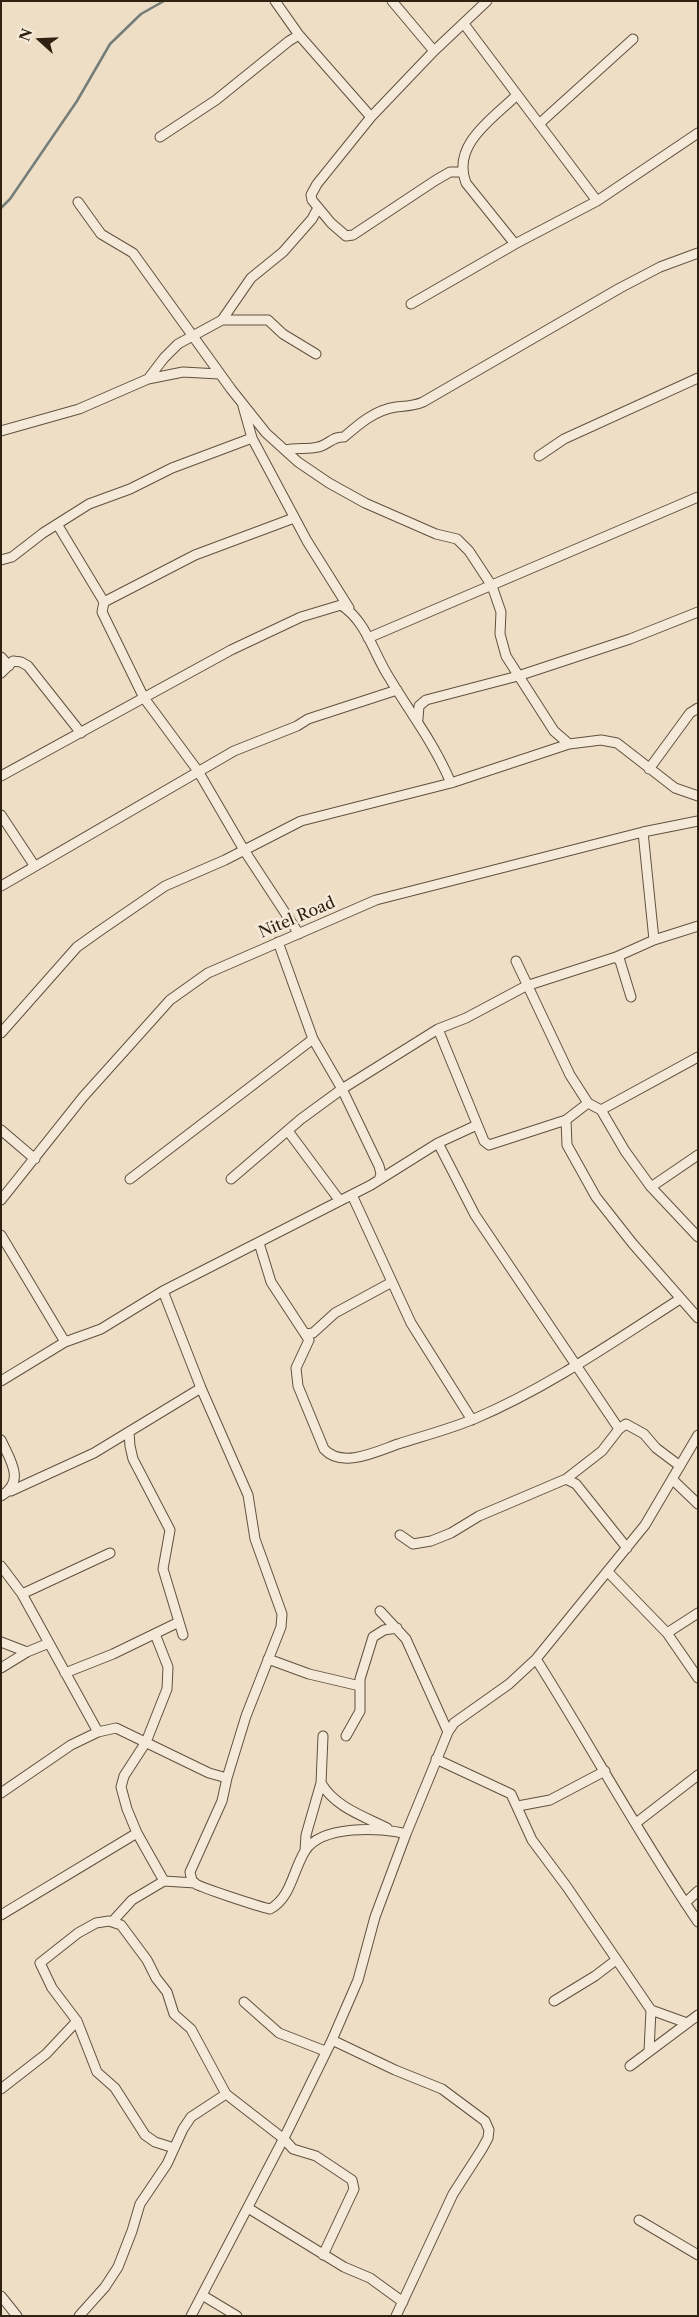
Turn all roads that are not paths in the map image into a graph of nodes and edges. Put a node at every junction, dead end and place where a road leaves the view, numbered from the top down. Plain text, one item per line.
1 (275, 1) edge
2 (392, 1) edge
3 (487, 1) edge
4 (464, 24) junction
5 (299, 35) junction
6 (633, 39) dead end
7 (434, 50) junction
8 (518, 95) junction
9 (371, 117) junction
10 (539, 124) junction
11 (698, 133) edge
12 (160, 137) dead end
13 (462, 172) junction
14 (597, 200) junction
15 (78, 202) dead end
16 (318, 208) junction
17 (515, 244) junction
18 (698, 253) edge
19 (411, 304) dead end
20 (222, 320) junction
21 (192, 336) junction
22 (316, 354) dead end
23 (219, 374) junction
24 (698, 378) edge
25 (148, 379) junction
26 (241, 401) junction
27 (1, 431) edge
28 (252, 438) junction
29 (285, 450) junction
30 (539, 456) dead end
31 (698, 497) edge
32 (294, 518) junction
33 (57, 524) junction
34 (1, 560) edge
35 (492, 586) junction
36 (104, 602) junction
37 (352, 612) junction
38 (698, 612) edge
39 (368, 638) junction
40 (1, 657) edge
41 (9, 666) junction
42 (1, 673) edge
43 (518, 676) junction
44 (396, 690) junction
45 (144, 698) junction
46 (698, 708) edge
47 (418, 719) junction
48 (81, 733) junction
49 (569, 744) junction
50 (649, 768) junction
51 (198, 771) junction
52 (1, 776) edge
53 (451, 783) junction
54 (698, 796) edge
55 (1, 814) edge
56 (698, 821) edge
57 (643, 832) junction
58 (244, 850) junction
59 (34, 866) junction
60 (1, 886) edge
61 (698, 926) edge
62 (299, 934) junction
63 (654, 940) junction
64 (278, 942) junction
65 (616, 957) junction
66 (516, 961) dead end
67 (526, 986) junction
68 (632, 997) dead end
69 (438, 1030) junction
70 (1, 1033) edge
71 (314, 1039) junction
72 (698, 1057) edge
73 (342, 1089) junction
74 (588, 1103) junction
75 (601, 1110) junction
76 (566, 1120) junction
77 (477, 1125) junction
78 (1, 1130) edge
79 (288, 1132) junction
80 (438, 1143) junction
81 (698, 1155) edge
82 (35, 1159) junction
83 (231, 1178) dead end
84 (130, 1179) dead end
85 (378, 1180) junction
86 (651, 1187) junction
87 (352, 1195) junction
88 (1, 1200) edge
89 (340, 1201) junction
90 (1, 1236) edge
91 (698, 1237) edge
92 (259, 1243) junction
93 (392, 1282) junction
94 (163, 1291) junction
95 (680, 1298) junction
96 (698, 1318) edge
97 (305, 1334) junction
98 (65, 1342) junction
99 (577, 1366) junction
100 (1, 1381) edge
101 (201, 1388) junction
102 (472, 1420) junction
103 (619, 1429) junction
104 (129, 1432) junction
105 (698, 1435) edge
106 (1, 1440) edge
107 (680, 1466) junction
108 (566, 1479) junction
109 (673, 1480) junction
110 (11, 1491) junction
111 (1, 1496) edge
112 (698, 1504) edge
113 (400, 1535) dead end
114 (627, 1548) junction
115 (110, 1553) dead end
116 (1, 1566) edge
117 (608, 1572) junction
118 (22, 1594) junction
119 (380, 1611) dead end
120 (698, 1613) edge
121 (179, 1622) junction
122 (397, 1628) junction
123 (667, 1633) junction
124 (155, 1634) junction
125 (183, 1635) dead end
126 (1, 1642) edge
127 (49, 1643) junction
128 (27, 1652) junction
129 (268, 1659) junction
130 (536, 1659) junction
131 (1, 1668) edge
132 (65, 1672) junction
133 (698, 1678) edge
134 (360, 1686) junction
135 (98, 1732) junction
136 (448, 1732) junction
137 (322, 1736) dead end
138 (346, 1736) dead end
139 (146, 1742) junction
140 (436, 1760) junction
141 (605, 1770) junction
142 (698, 1776) edge
143 (227, 1778) junction
144 (321, 1783) junction
145 (1, 1793) edge
146 (518, 1806) junction
147 (636, 1823) junction
148 (389, 1830) junction
149 (137, 1833) junction
150 (406, 1834) junction
151 (305, 1851) junction
152 (164, 1881) junction
153 (194, 1883) junction
154 (698, 1891) edge
155 (685, 1903) junction
156 (1, 1915) edge
157 (112, 1922) junction
158 (698, 1922) edge
159 (616, 1960) junction
160 (554, 2001) dead end
161 (244, 2002) dead end
162 (651, 2010) junction
163 (698, 2015) edge
164 (77, 2021) junction
165 (687, 2023) junction
166 (332, 2040) junction
167 (325, 2051) junction
168 (649, 2051) junction
169 (630, 2066) dead end
170 (1, 2089) edge
171 (226, 2094) junction
172 (284, 2139) junction
173 (174, 2148) junction
174 (248, 2208) junction
175 (639, 2220) dead end
176 (322, 2255) junction
177 (698, 2255) edge
178 (202, 2295) junction
179 (1, 2296) edge
180 (403, 2302) junction
181 (17, 2316) edge
182 (80, 2316) edge
183 (191, 2316) edge
184 (237, 2316) edge
185 (396, 2316) edge

1 - 5 street
2 - 7 street
3 - 4 street
4 - 7 street
4 - 8 street
5 - 9 street
5 - 12 street
6 - 10 street
7 - 9 street
8 - 10 street
8 - 13 street
9 - 16 street
10 - 14 street
11 - 14 street
13 - 16 street
13 - 17 street
14 - 17 street
15 - 21 street
16 - 20 street
17 - 19 street
18 - 29 street
20 - 21 street
20 - 22 street
21 - 23 street
21 - 25 street
23 - 25 street
23 - 26 street
24 - 30 street
25 - 27 street
26 - 28 street
26 - 29 street
28 - 32 street
28 - 33 street
29 - 35 street
31 - 35 street
32 - 36 street
32 - 37 street
33 - 34 street
33 - 36 street
35 - 39 street
35 - 43 street
36 - 45 street
37 - 39 street
37 - 45 street
38 - 43 street
39 - 44 street
40 - 41 street
41 - 42 street
41 - 48 street
43 - 47 street
43 - 49 street
44 - 47 street
44 - 51 street
45 - 48 street
45 - 51 street
46 - 50 street
47 - 53 street
48 - 52 street
49 - 50 street
49 - 53 street
50 - 54 street
51 - 58 street
51 - 59 street
53 - 58 street
55 - 59 street
56 - 57 street, Nitel Road
57 - 62 street, Nitel Road
57 - 63 street
58 - 62 street
58 - 70 street
59 - 60 street
61 - 63 street
62 - 64 street, Nitel Road
63 - 65 street
64 - 71 street
64 - 82 street, Nitel Road
65 - 67 street
65 - 68 street
66 - 67 street
67 - 69 street
67 - 74 street
69 - 73 street
69 - 77 street
71 - 73 street
71 - 84 street
72 - 75 street
73 - 79 street
73 - 85 street
74 - 75 street
74 - 76 street
75 - 86 street
76 - 77 street
76 - 95 street
77 - 80 street
78 - 82 street
79 - 83 street
79 - 89 street
80 - 85 street
80 - 99 street
81 - 86 street
82 - 88 street, Nitel Road
85 - 87 street
86 - 91 street
87 - 89 street
87 - 93 street
89 - 92 street
90 - 98 street
92 - 94 street
92 - 97 street
93 - 97 street
93 - 102 street
94 - 98 street
94 - 101 street
95 - 96 street
95 - 99 street
97 - 102 street
98 - 100 street
99 - 102 street
99 - 103 street
101 - 104 street
101 - 129 street
103 - 107 street
103 - 108 street
104 - 110 street
104 - 121 street
105 - 107 street
106 - 110 street
107 - 109 street
108 - 113 street
108 - 114 street
109 - 112 street
109 - 114 street
110 - 111 street
114 - 117 street
115 - 118 street
116 - 118 street
117 - 123 street
117 - 130 street
118 - 127 street
119 - 122 street
120 - 123 street
121 - 124 street
121 - 125 street
122 - 134 street
122 - 136 street
123 - 133 street
124 - 132 street
124 - 139 street
126 - 128 street
127 - 128 street
127 - 132 street
128 - 131 street
129 - 134 street
129 - 143 street
130 - 136 street
130 - 141 street
132 - 135 street
134 - 138 street
135 - 139 street
135 - 145 street
136 - 140 street
137 - 144 street
139 - 143 street
139 - 149 street
140 - 146 street
140 - 150 street
141 - 146 street
141 - 147 street
142 - 147 street
143 - 153 street
144 - 148 street
144 - 151 street
146 - 159 street
147 - 155 street
148 - 150 street
148 - 151 street
149 - 152 street
149 - 156 street
150 - 166 street
151 - 153 street
152 - 153 street
152 - 157 street
154 - 155 street
155 - 158 street
157 - 164 street
157 - 171 street
159 - 160 street
159 - 162 street
161 - 167 street
162 - 165 street
162 - 168 street
163 - 165 street
164 - 170 street
164 - 173 street
165 - 168 street
166 - 167 street
166 - 180 street
167 - 172 street
168 - 169 street
171 - 172 street
171 - 173 street
172 - 174 street
172 - 176 street
173 - 182 street
174 - 176 street
174 - 178 street
175 - 177 street
176 - 180 street
178 - 183 street
178 - 184 street
179 - 181 street
180 - 185 street

